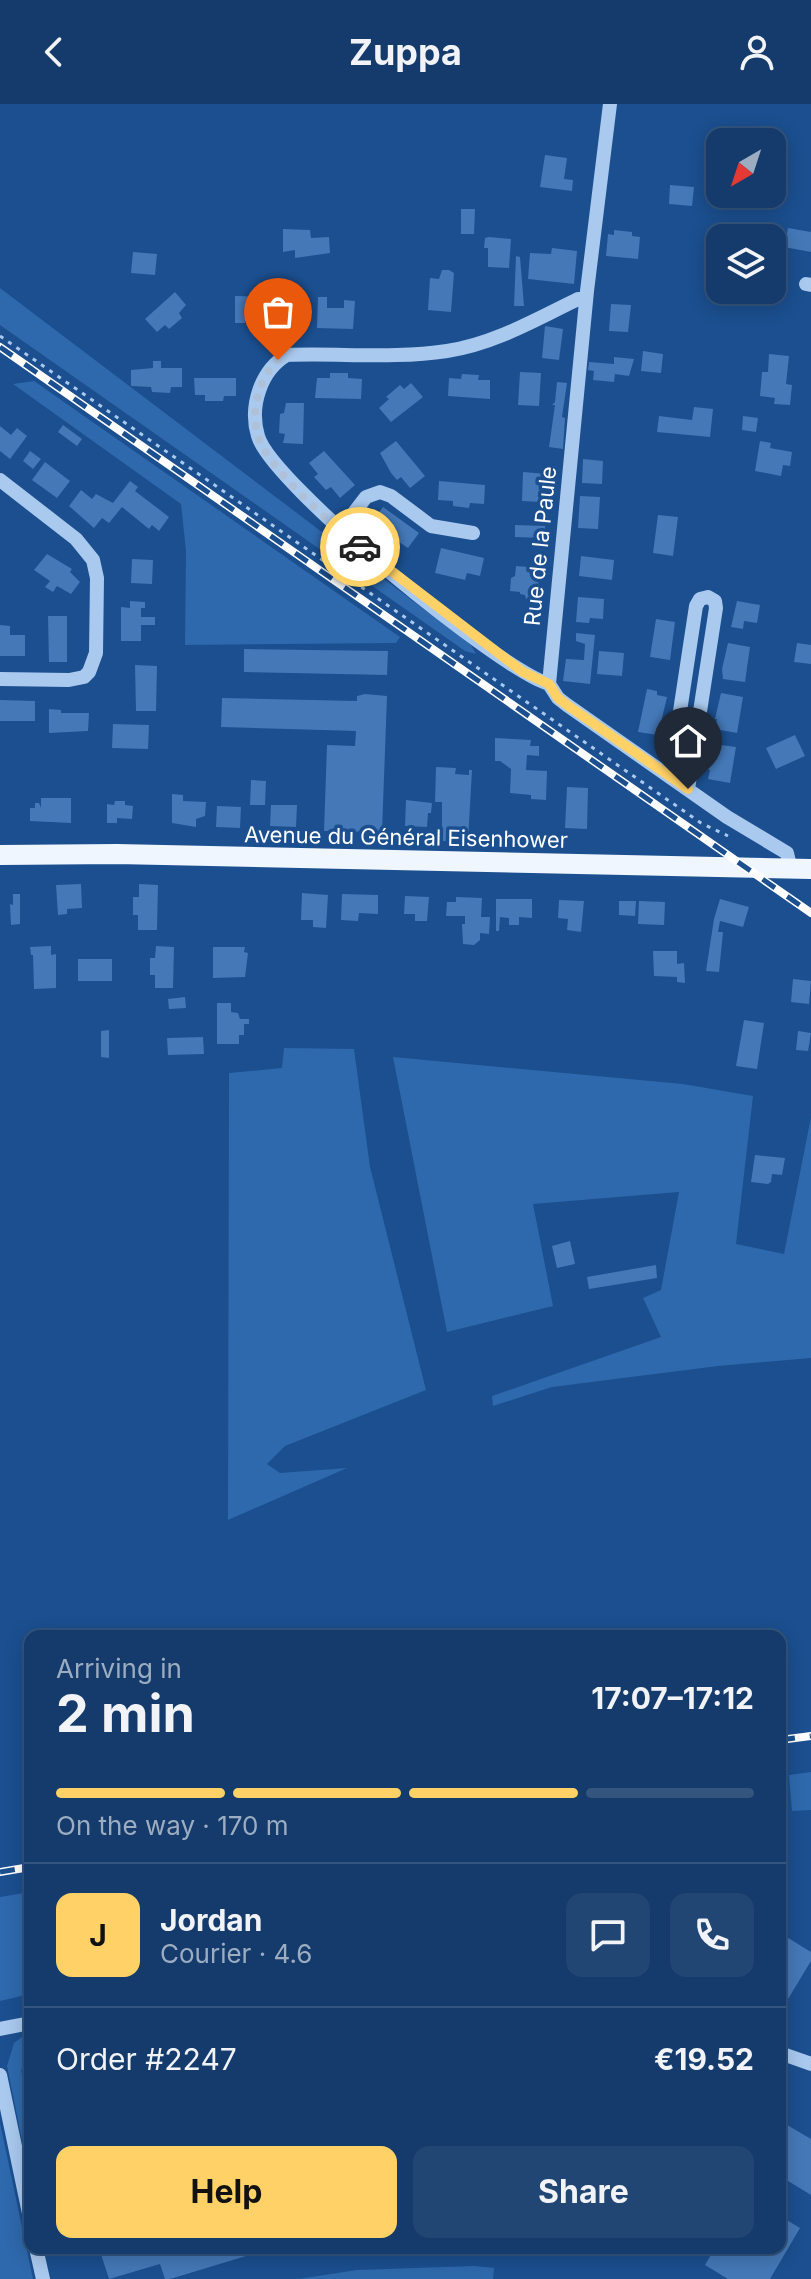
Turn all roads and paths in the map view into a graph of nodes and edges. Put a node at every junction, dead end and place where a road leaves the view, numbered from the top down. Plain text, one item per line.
1 (610, 104) edge
2 (586, 300) junction
3 (0, 336) edge
4 (0, 480) edge
5 (340, 531) junction
6 (473, 533) dead end
7 (0, 679) edge
8 (549, 684) junction
9 (670, 777) junction
10 (688, 789) junction
11 (751, 833) junction
12 (0, 855) edge
13 (801, 870) edge
14 (24, 2024) edge
15 (0, 2029) edge
16 (786, 2055) edge
17 (811, 2064) edge
18 (0, 2075) edge
19 (24, 2189) edge
20 (37, 2254) edge
21 (43, 2279) edge

1 - 2 street, Rue de la Paule
2 - 5 street
2 - 8 street, Rue de la Paule
3 - 11 path
4 - 7 street
5 - 6 street
5 - 8 street
8 - 9 street
9 - 10 street
9 - 10 street
10 - 11 street
11 - 13 street
12 - 13 main road, Avenue du Général Eisenhower
14 - 15 street
16 - 17 street
18 - 19 street
20 - 21 street

